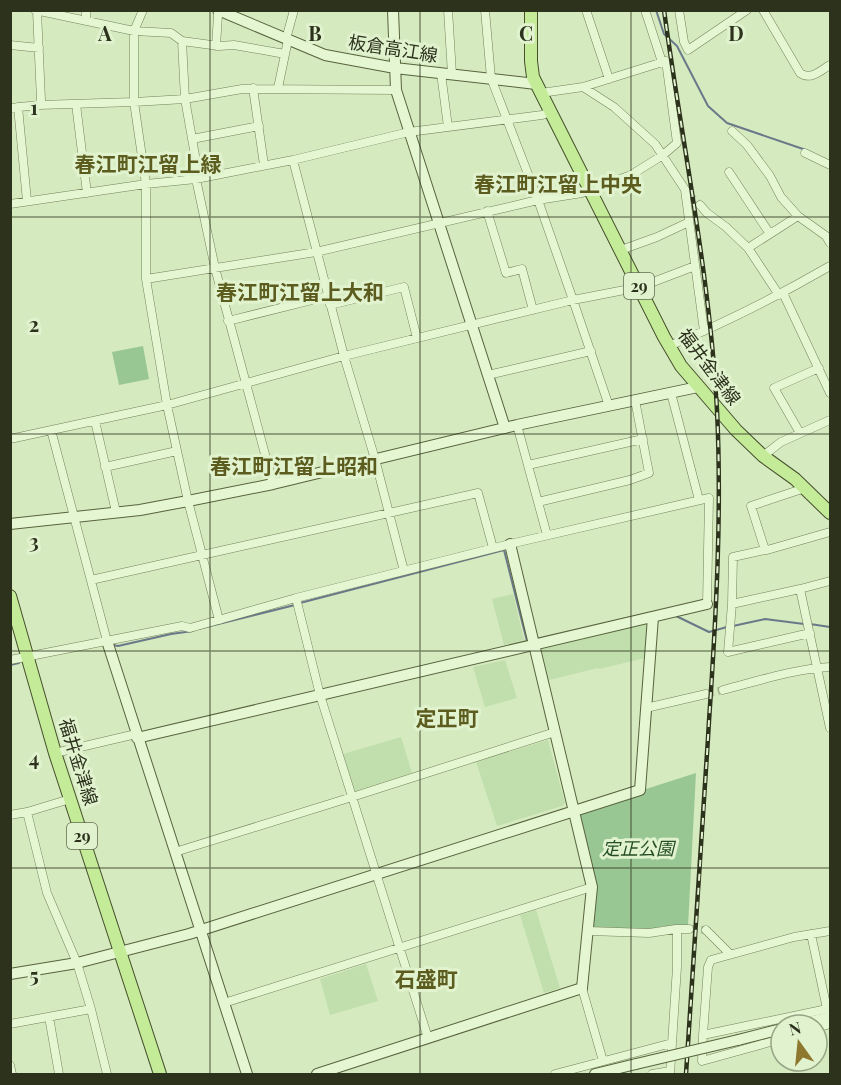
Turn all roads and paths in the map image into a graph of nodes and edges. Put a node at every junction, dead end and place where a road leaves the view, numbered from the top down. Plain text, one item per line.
1 (86, 10) edge
2 (143, 10) edge
3 (294, 10) edge
4 (393, 10) edge
5 (448, 10) edge
6 (485, 10) edge
7 (531, 10) edge
8 (586, 10) edge
9 (645, 10) edge
10 (679, 10) edge
11 (747, 10) edge
12 (763, 10) edge
13 (36, 11) edge
14 (219, 11) edge
15 (86, 21) junction
16 (134, 31) junction
17 (287, 39) junction
18 (182, 41) junction
19 (10, 45) edge
20 (216, 46) junction
21 (39, 48) junction
22 (285, 54) junction
23 (662, 62) junction
24 (831, 64) edge
25 (395, 68) junction
26 (446, 73) junction
27 (491, 78) junction
28 (609, 79) junction
29 (583, 87) junction
30 (253, 88) junction
31 (278, 88) junction
32 (538, 88) junction
33 (396, 90) junction
34 (185, 99) junction
35 (134, 102) junction
36 (76, 104) junction
37 (39, 105) junction
38 (14, 107) edge
39 (550, 112) junction
40 (506, 119) junction
41 (259, 126) junction
42 (448, 127) junction
43 (732, 131) dead end
44 (409, 132) junction
45 (192, 139) junction
46 (805, 153) dead end
47 (663, 155) junction
48 (293, 160) junction
49 (264, 165) junction
50 (831, 165) edge
51 (729, 172) dead end
52 (197, 179) junction
53 (146, 184) junction
54 (590, 190) junction
55 (87, 193) junction
56 (538, 200) junction
57 (27, 201) junction
58 (10, 204) edge
59 (700, 205) tunnel mouth
60 (487, 211) junction
61 (798, 216) junction
62 (439, 222) junction
63 (689, 222) junction
64 (771, 234) junction
65 (831, 243) edge
66 (748, 248) junction
67 (621, 250) junction
68 (316, 252) junction
69 (695, 266) junction
70 (831, 266) edge
71 (214, 268) junction
72 (146, 279) junction
73 (640, 287) junction
74 (781, 294) junction
75 (328, 296) junction
76 (573, 300) junction
77 (330, 305) junction
78 (533, 310) junction
79 (228, 321) junction
80 (472, 325) junction
81 (705, 331) junction
82 (417, 338) junction
83 (669, 346) junction
84 (591, 351) junction
85 (344, 357) junction
86 (819, 368) junction
87 (488, 375) junction
88 (245, 384) junction
89 (698, 387) junction
90 (671, 393) junction
91 (831, 393) edge
92 (635, 400) junction
93 (167, 405) junction
94 (609, 406) junction
95 (831, 420) edge
96 (95, 421) junction
97 (517, 425) junction
98 (505, 428) junction
99 (51, 430) junction
100 (800, 433) junction
101 (10, 439) edge
102 (643, 439) junction
103 (177, 451) junction
104 (764, 456) junction
105 (375, 459) junction
106 (528, 465) junction
107 (105, 467) junction
108 (273, 484) junction
109 (805, 488) junction
110 (699, 500) junction
111 (188, 501) junction
112 (538, 502) junction
113 (116, 512) junction
114 (389, 513) junction
115 (831, 513) edge
116 (74, 517) junction
117 (10, 524) edge
118 (831, 532) edge
119 (547, 535) junction
120 (510, 544) junction
121 (493, 548) junction
122 (767, 550) dead end
123 (202, 556) junction
124 (404, 571) junction
125 (91, 580) junction
126 (831, 581) edge
127 (800, 589) junction
128 (10, 596) edge
129 (296, 598) junction
130 (707, 604) joint
131 (732, 604) junction
132 (653, 617) junction
133 (219, 620) junction
134 (810, 633) junction
135 (107, 641) junction
136 (534, 645) junction
137 (27, 657) junction
138 (10, 660) edge
139 (831, 667) edge
140 (818, 668) junction
141 (723, 690) tunnel mouth
142 (706, 694) tunnel mouth
143 (320, 695) junction
144 (646, 708) junction
145 (829, 711) edge
146 (831, 728) edge
147 (555, 732) junction
148 (137, 736) junction
149 (55, 753) junction
150 (352, 797) junction
151 (70, 799) junction
152 (574, 812) junction
153 (27, 813) junction
154 (10, 815) edge
155 (175, 852) junction
156 (377, 874) junction
157 (592, 887) junction
158 (677, 929) junction
159 (689, 929) tunnel mouth
160 (201, 930) junction
161 (588, 930) junction
162 (706, 930) tunnel mouth
163 (831, 932) edge
164 (811, 934) junction
165 (400, 947) junction
166 (120, 952) junction
167 (730, 954) junction
168 (77, 963) junction
169 (10, 974) edge
170 (582, 988) junction
171 (224, 1003) junction
172 (91, 1009) junction
173 (829, 1012) edge
174 (49, 1017) junction
175 (10, 1024) edge
176 (769, 1032) edge
177 (703, 1035) junction
178 (428, 1038) junction
179 (672, 1042) junction
180 (769, 1042) edge
181 (603, 1061) junction
182 (10, 1065) edge
183 (338, 1071) edge
184 (670, 1072) edge
185 (12, 1074) edge
186 (59, 1074) edge
187 (107, 1074) edge
188 (160, 1074) edge
189 (247, 1074) edge
190 (317, 1074) edge
191 (555, 1074) edge
192 (595, 1074) edge
193 (652, 1074) edge

1 - 15 street
2 - 16 street
3 - 17 street
4 - 25 street
5 - 26 street
6 - 27 street
7 - 32 main road, 福井金津線 / 29
8 - 28 street
9 - 23 street
10 - 11 street
12 - 24 street
13 - 15 street
13 - 21 street
14 - 17 street, 板倉高江線
14 - 20 street
15 - 16 street
16 - 18 street
16 - 35 street
17 - 22 street
17 - 25 street, 板倉高江線
18 - 20 street
18 - 34 street
19 - 21 street
20 - 22 street
21 - 37 street
22 - 31 street
23 - 28 street
23 - 47 street
25 - 26 street, 板倉高江線
25 - 33 street
26 - 27 street, 板倉高江線
26 - 42 street
27 - 32 street, 板倉高江線
27 - 40 street
28 - 29 street
29 - 32 street
29 - 47 street
30 - 31 street
30 - 34 street
30 - 41 street
31 - 33 street
32 - 39 main road, 福井金津線 / 29
33 - 44 street
34 - 35 street
34 - 45 street
35 - 36 street
35 - 53 street
36 - 37 street
36 - 55 street
37 - 38 street
38 - 57 street
39 - 40 street
39 - 54 main road, 福井金津線 / 29
40 - 42 street
40 - 56 street
41 - 45 street
41 - 49 street
42 - 44 street
43 - 61 street
44 - 48 street
44 - 62 street
45 - 52 street
46 - 50 street
47 - 54 street
47 - 63 street
48 - 49 street
48 - 68 street
49 - 52 street
51 - 64 street
52 - 53 street
52 - 71 street
53 - 55 street
53 - 72 street
54 - 56 street
54 - 67 main road, 福井金津線 / 29
55 - 57 street
56 - 60 street
56 - 76 street
57 - 58 street
59 - 66 street
60 - 62 street
60 - 78 street
61 - 64 street
61 - 65 street
62 - 68 street
62 - 80 street
63 - 67 street
63 - 69 street
64 - 66 street
66 - 74 street
67 - 73 main road, 福井金津線 / 29
68 - 71 street
68 - 75 street
69 - 73 street
69 - 81 street
70 - 74 street
71 - 72 street
71 - 79 street
72 - 93 street
73 - 76 street
73 - 83 main road, 福井金津線 / 29
74 - 81 street
74 - 86 street
75 - 77 street
75 - 79 street
76 - 78 street
76 - 84 street
77 - 82 street
77 - 85 street
78 - 80 street
79 - 88 street
80 - 82 street
80 - 87 street
81 - 83 street
82 - 85 street
83 - 89 main road, 福井金津線 / 29
84 - 87 street
84 - 94 street
85 - 88 street
85 - 105 street
86 - 91 street
86 - 100 street
87 - 98 street
88 - 93 street
88 - 108 street
89 - 90 street
89 - 104 main road, 福井金津線 / 29
90 - 92 street
90 - 110 street
92 - 94 street
92 - 102 street
93 - 96 street
93 - 103 street
94 - 97 street
95 - 100 street
96 - 99 street
96 - 107 street
97 - 98 street
97 - 106 street
98 - 105 street
99 - 101 street
99 - 116 street
100 - 104 street
102 - 106 street
102 - 112 street
103 - 107 street
103 - 111 street
104 - 109 main road, 福井金津線 / 29
105 - 108 street
105 - 114 street
106 - 112 street
107 - 113 street
108 - 111 street
109 - 115 main road, 福井金津線 / 29
109 - 131 street
110 - 119 street
110 - 130 street
111 - 113 street
111 - 123 street
112 - 119 street
113 - 116 street
114 - 121 street
114 - 123 street
114 - 124 street
116 - 117 street
116 - 125 street
118 - 122 street
119 - 120 street
120 - 121 street
120 - 136 street
121 - 124 street
123 - 125 street
123 - 133 street
124 - 129 street
125 - 135 street
126 - 127 street
127 - 131 street
127 - 134 street
128 - 137 main road, 福井金津線 / 29
129 - 133 street
129 - 143 street
130 - 132 street
131 - 134 street
132 - 136 street
132 - 144 street
133 - 135 street
134 - 140 street
135 - 137 street
135 - 148 street
136 - 143 street
136 - 147 street
137 - 138 street
137 - 149 main road, 福井金津線 / 29
139 - 140 street
140 - 141 street
140 - 145 street
142 - 144 street
143 - 148 street
143 - 150 street
144 - 152 street
145 - 146 street
147 - 150 street
147 - 152 street
148 - 149 street
148 - 155 street
149 - 151 main road, 福井金津線 / 29
150 - 155 street
150 - 156 street
151 - 153 street
151 - 166 main road, 福井金津線 / 29
152 - 156 street
152 - 157 street
153 - 154 street
153 - 168 street
155 - 160 street
156 - 160 street
156 - 165 street
157 - 161 street
157 - 165 street
158 - 159 street
158 - 161 street
158 - 179 street
160 - 166 street
160 - 171 street
161 - 170 street
162 - 167 street
163 - 164 street
164 - 167 street
164 - 173 street
165 - 171 street
165 - 178 street
166 - 168 street
166 - 188 main road, 福井金津線 / 29
167 - 177 street
168 - 169 street
168 - 172 street
170 - 178 street
170 - 181 street
171 - 189 street
172 - 174 street
172 - 187 street
173 - 177 street
174 - 175 street
174 - 186 street
176 - 192 street, bridge
177 - 180 street
178 - 183 street
179 - 181 street
179 - 184 street
181 - 191 street
182 - 185 street
183 - 190 street
184 - 193 street

